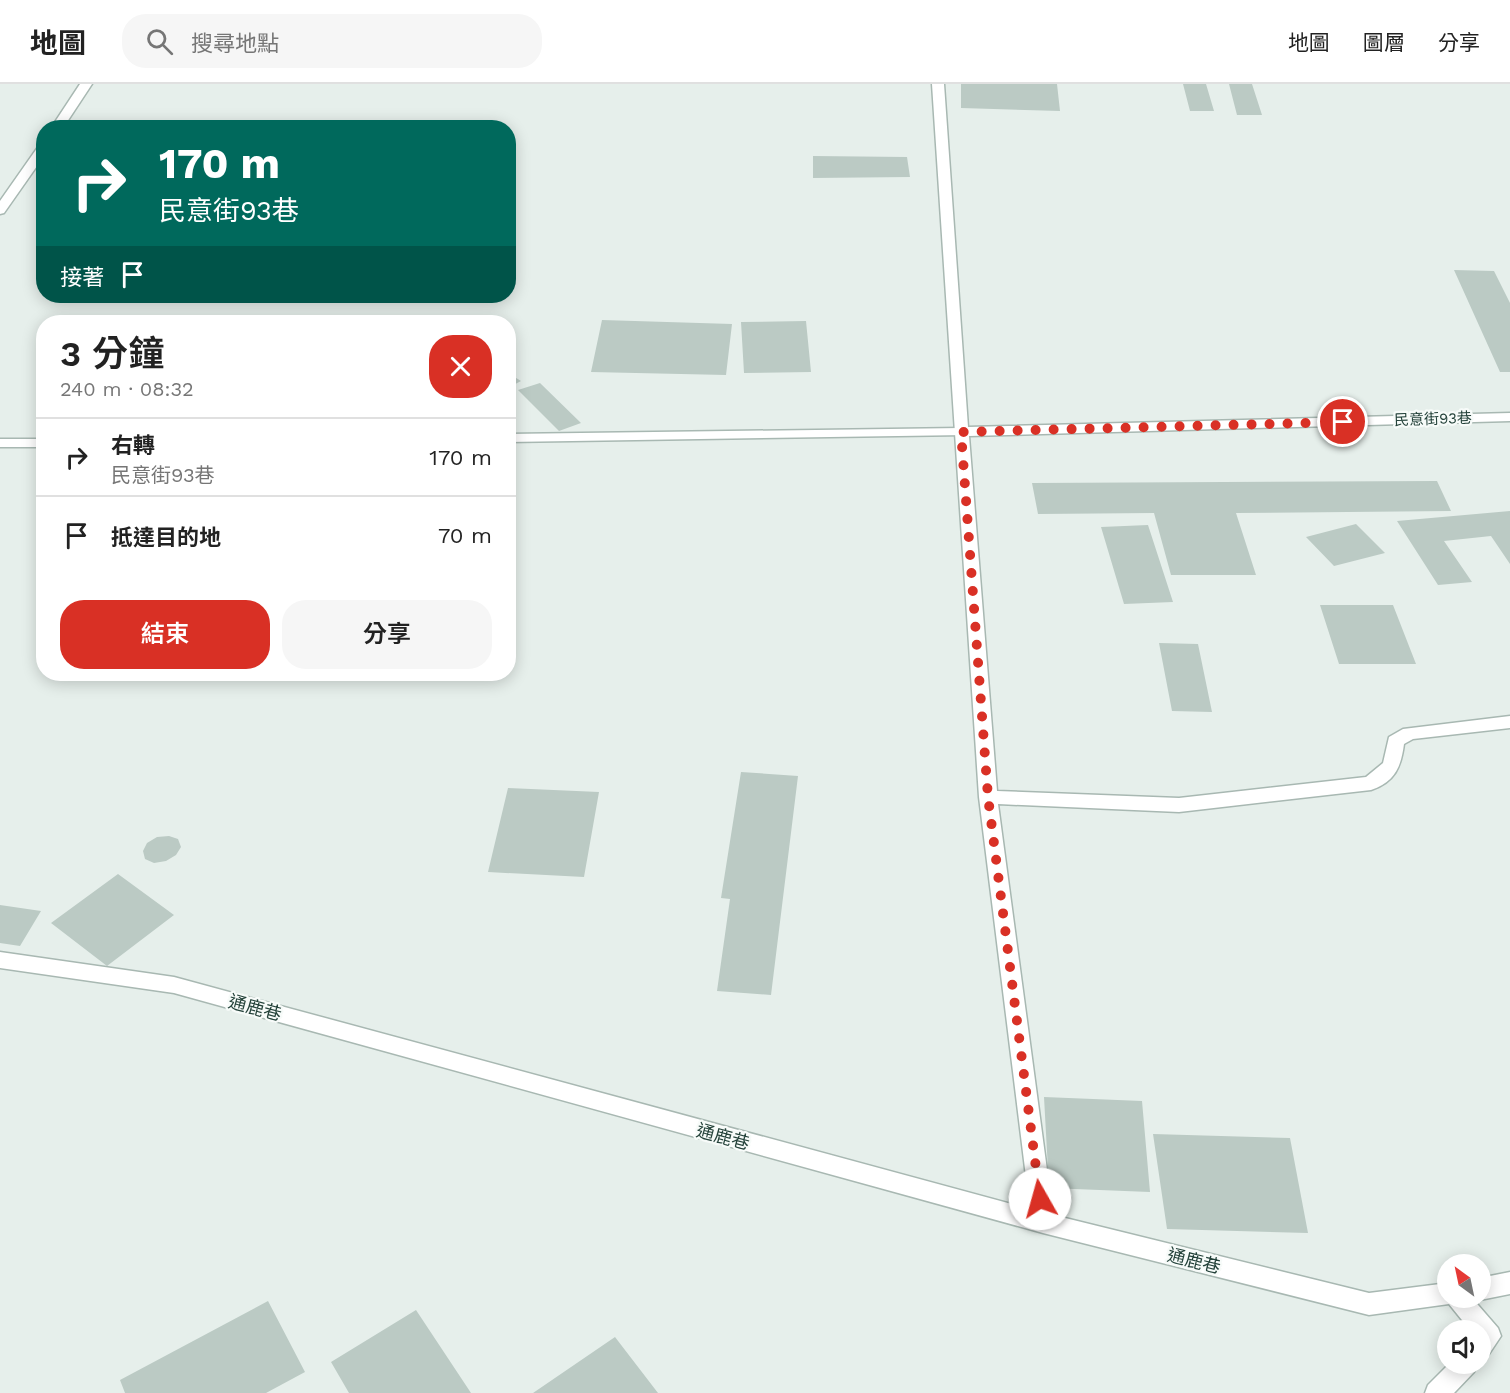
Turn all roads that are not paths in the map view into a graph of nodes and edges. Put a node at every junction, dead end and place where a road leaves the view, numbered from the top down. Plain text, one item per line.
1 (86, 84) edge
2 (938, 84) edge
3 (62, 120) edge
4 (36, 158) edge
5 (0, 210) edge
6 (1510, 417) edge
7 (961, 432) junction
8 (516, 438) edge
9 (36, 443) edge
10 (0, 444) edge
11 (1510, 722) edge
12 (988, 797) junction
13 (0, 960) edge
14 (1043, 1223) junction
15 (1510, 1283) edge
16 (1491, 1287) edge
17 (1437, 1295) edge
18 (1466, 1308) edge
19 (1476, 1320) edge
20 (1455, 1374) edge
21 (1437, 1393) edge

1 - 3 street
2 - 7 street
4 - 5 street
6 - 7 street, 民意街93巷
7 - 8 street, 民意街93巷
7 - 12 street
9 - 10 street
11 - 12 street
12 - 14 street
13 - 14 street, 通鹿巷
14 - 17 street, 通鹿巷
15 - 16 street
18 - 19 street
20 - 21 street

